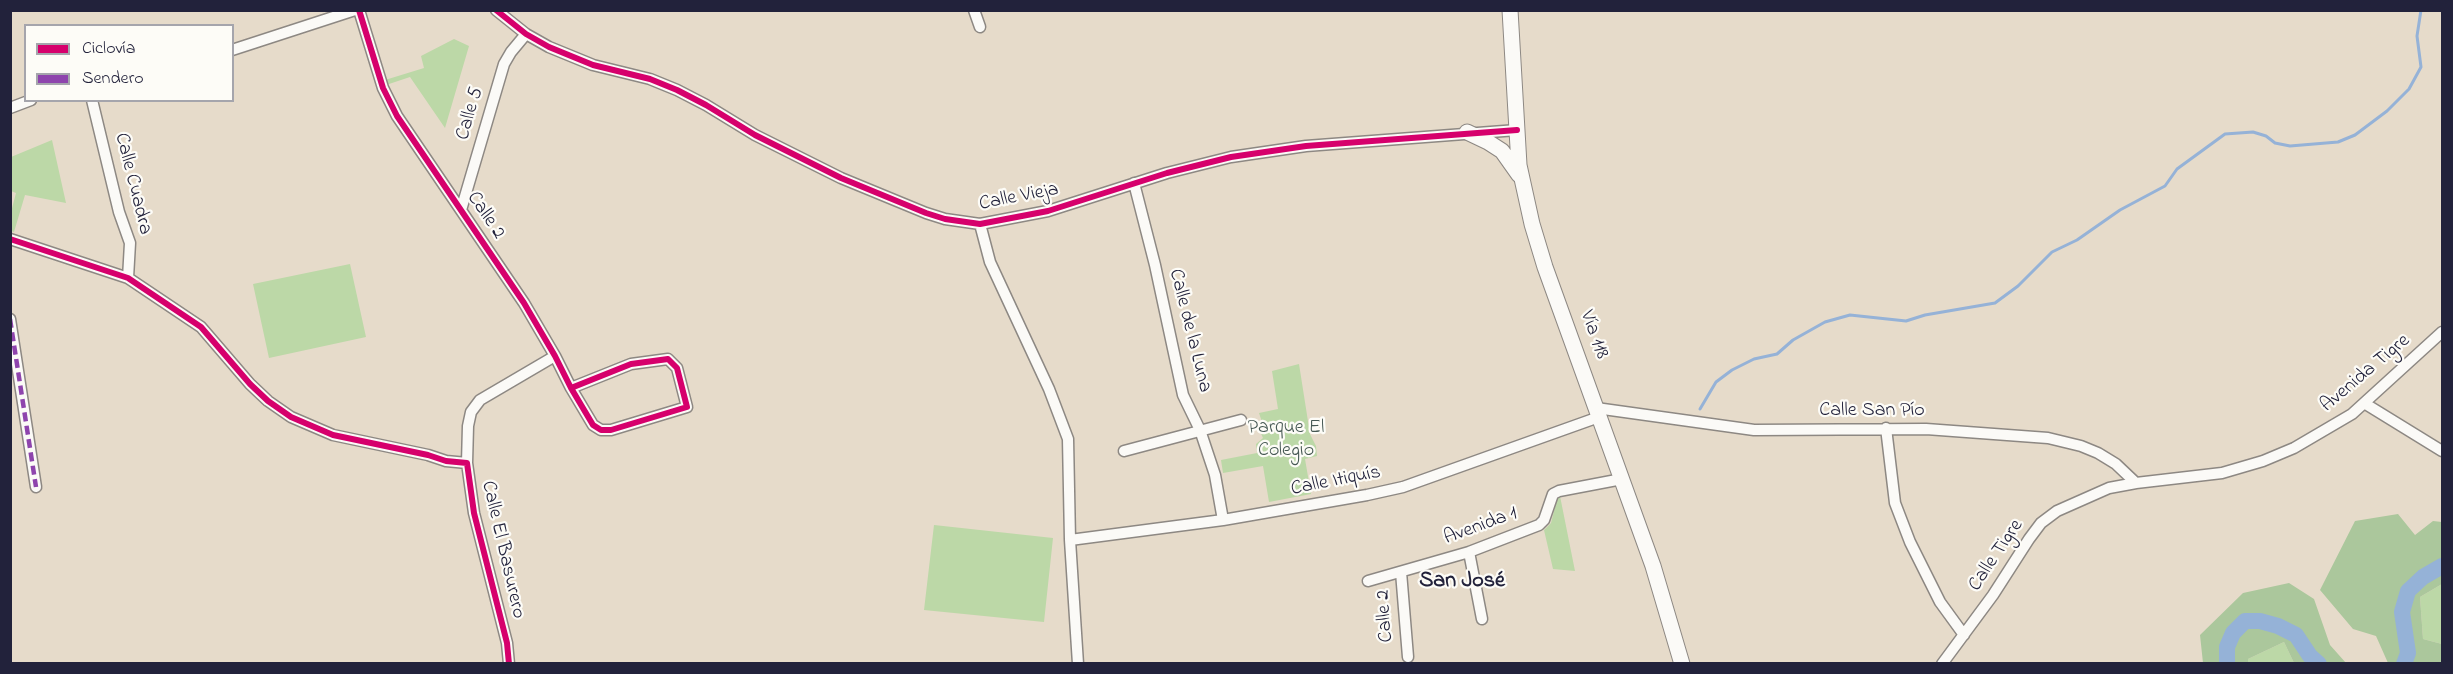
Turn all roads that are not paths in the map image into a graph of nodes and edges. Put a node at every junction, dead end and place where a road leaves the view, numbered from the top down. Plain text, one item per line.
1 (357, 10) edge
2 (496, 10) edge
3 (974, 10) edge
4 (1510, 10) edge
5 (980, 27) dead end
6 (526, 34) junction
7 (234, 49) edge
8 (26, 102) edge
9 (92, 102) edge
10 (10, 108) edge
11 (1517, 130) junction
12 (1467, 132) junction
13 (1521, 180) junction
14 (1134, 183) junction
15 (461, 210) junction
16 (980, 224) junction
17 (10, 239) edge
18 (128, 278) junction
19 (10, 319) edge
20 (2442, 332) edge
21 (555, 356) junction
22 (571, 388) junction
23 (2364, 403) junction
24 (1598, 412) junction
25 (1241, 420) dead end
26 (1886, 428) junction
27 (1200, 430) junction
28 (1124, 451) dead end
29 (2442, 451) edge
30 (468, 463) junction
31 (1622, 479) junction
32 (2136, 483) junction
33 (36, 487) dead end
34 (1223, 520) junction
35 (1070, 540) junction
36 (1469, 552) junction
37 (1401, 572) junction
38 (1368, 581) dead end
39 (1482, 619) dead end
40 (1964, 635) junction
41 (1408, 657) dead end
42 (509, 663) edge
43 (1078, 663) edge
44 (1682, 663) edge
45 (1942, 663) edge

1 - 7 street
1 - 15 street, Calle 2
2 - 6 street, Calle Vieja
3 - 5 street
4 - 11 main road, Vía 118
6 - 15 street, Calle 5
6 - 16 street, Calle Vieja
8 - 10 street
9 - 18 street, Calle Cuadra
11 - 12 street, Calle Vieja
11 - 13 main road, Vía 118
12 - 13 main road
12 - 14 street, Calle Vieja
13 - 24 main road, Vía 118
14 - 16 street, Calle Vieja
14 - 27 street, Calle de la Luna
15 - 21 street, Calle 2
16 - 35 street
17 - 18 street, Calle El Basurero
18 - 30 street, Calle El Basurero
19 - 33 street
20 - 23 street, Avenida Tigre
21 - 22 street, Calle 2
21 - 30 street
22 - 22 street, Calle 2
23 - 29 street
23 - 32 street, Avenida Tigre
24 - 26 street, Calle San Pío
24 - 31 main road, Vía 118
24 - 34 street, Calle Itiquís
25 - 27 street
26 - 32 street, Calle San Pío
26 - 40 street
27 - 28 street
27 - 34 street, Calle de la Luna
30 - 42 street, Calle El Basurero
31 - 36 street, Avenida 1
31 - 44 main road, Vía 118
32 - 40 street, Calle Tigre
34 - 35 street, Calle Itiquís
35 - 43 street
36 - 37 street, Avenida 1
36 - 39 street
37 - 38 street, Avenida 1
37 - 41 street, Calle 2
40 - 45 street, Calle Tigre

